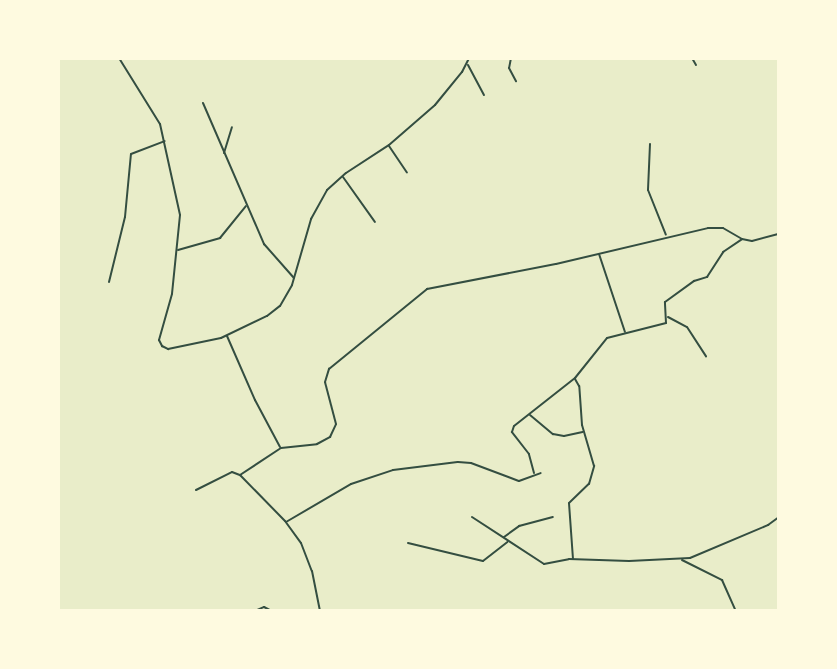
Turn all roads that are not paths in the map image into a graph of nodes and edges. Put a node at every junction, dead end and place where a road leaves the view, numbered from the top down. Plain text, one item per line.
1 (119, 58) edge
2 (469, 58) edge
3 (511, 58) edge
4 (692, 58) edge
5 (467, 64) junction
6 (696, 65) dead end
7 (516, 81) dead end
8 (484, 95) dead end
9 (203, 103) dead end
10 (232, 127) dead end
11 (165, 141) junction
12 (389, 145) junction
13 (650, 145) dead end
14 (224, 154) junction
15 (407, 173) dead end
16 (342, 177) junction
17 (246, 204) junction
18 (375, 222) dead end
19 (779, 234) edge
20 (667, 236) junction
21 (742, 239) junction
22 (177, 250) junction
23 (599, 253) junction
24 (294, 278) junction
25 (109, 282) dead end
26 (667, 317) junction
27 (626, 332) junction
28 (227, 336) junction
29 (706, 356) dead end
30 (575, 378) junction
31 (529, 414) junction
32 (584, 432) junction
33 (281, 448) junction
34 (541, 472) dead end
35 (534, 473) junction
36 (240, 475) junction
37 (196, 490) dead end
38 (472, 517) dead end
39 (553, 517) dead end
40 (779, 517) edge
41 (286, 522) junction
42 (504, 538) junction
43 (508, 541) junction
44 (408, 543) dead end
45 (573, 558) junction
46 (681, 559) junction
47 (255, 611) edge
48 (272, 611) edge
49 (320, 611) edge
50 (736, 611) edge

1 - 11 street
2 - 5 street
3 - 7 street
4 - 6 street
5 - 8 street
5 - 12 street
9 - 14 street
10 - 14 street
11 - 22 street
11 - 25 street
12 - 15 street
12 - 16 street
13 - 20 street
14 - 17 street
16 - 18 street
16 - 24 street
17 - 22 street
17 - 24 street
19 - 21 street
20 - 21 street
20 - 23 street
21 - 26 street
22 - 28 street
23 - 27 street
23 - 33 street
24 - 28 street
26 - 27 street
26 - 29 street
27 - 30 street
28 - 33 street
30 - 31 street
30 - 32 street
31 - 32 street
31 - 35 street
32 - 45 street
33 - 36 street
34 - 35 street
35 - 41 street
36 - 37 street
36 - 41 street
38 - 42 street
39 - 42 street
40 - 46 street
41 - 49 street
42 - 43 street
43 - 44 street
43 - 45 street
45 - 46 street
46 - 50 street
47 - 48 street

